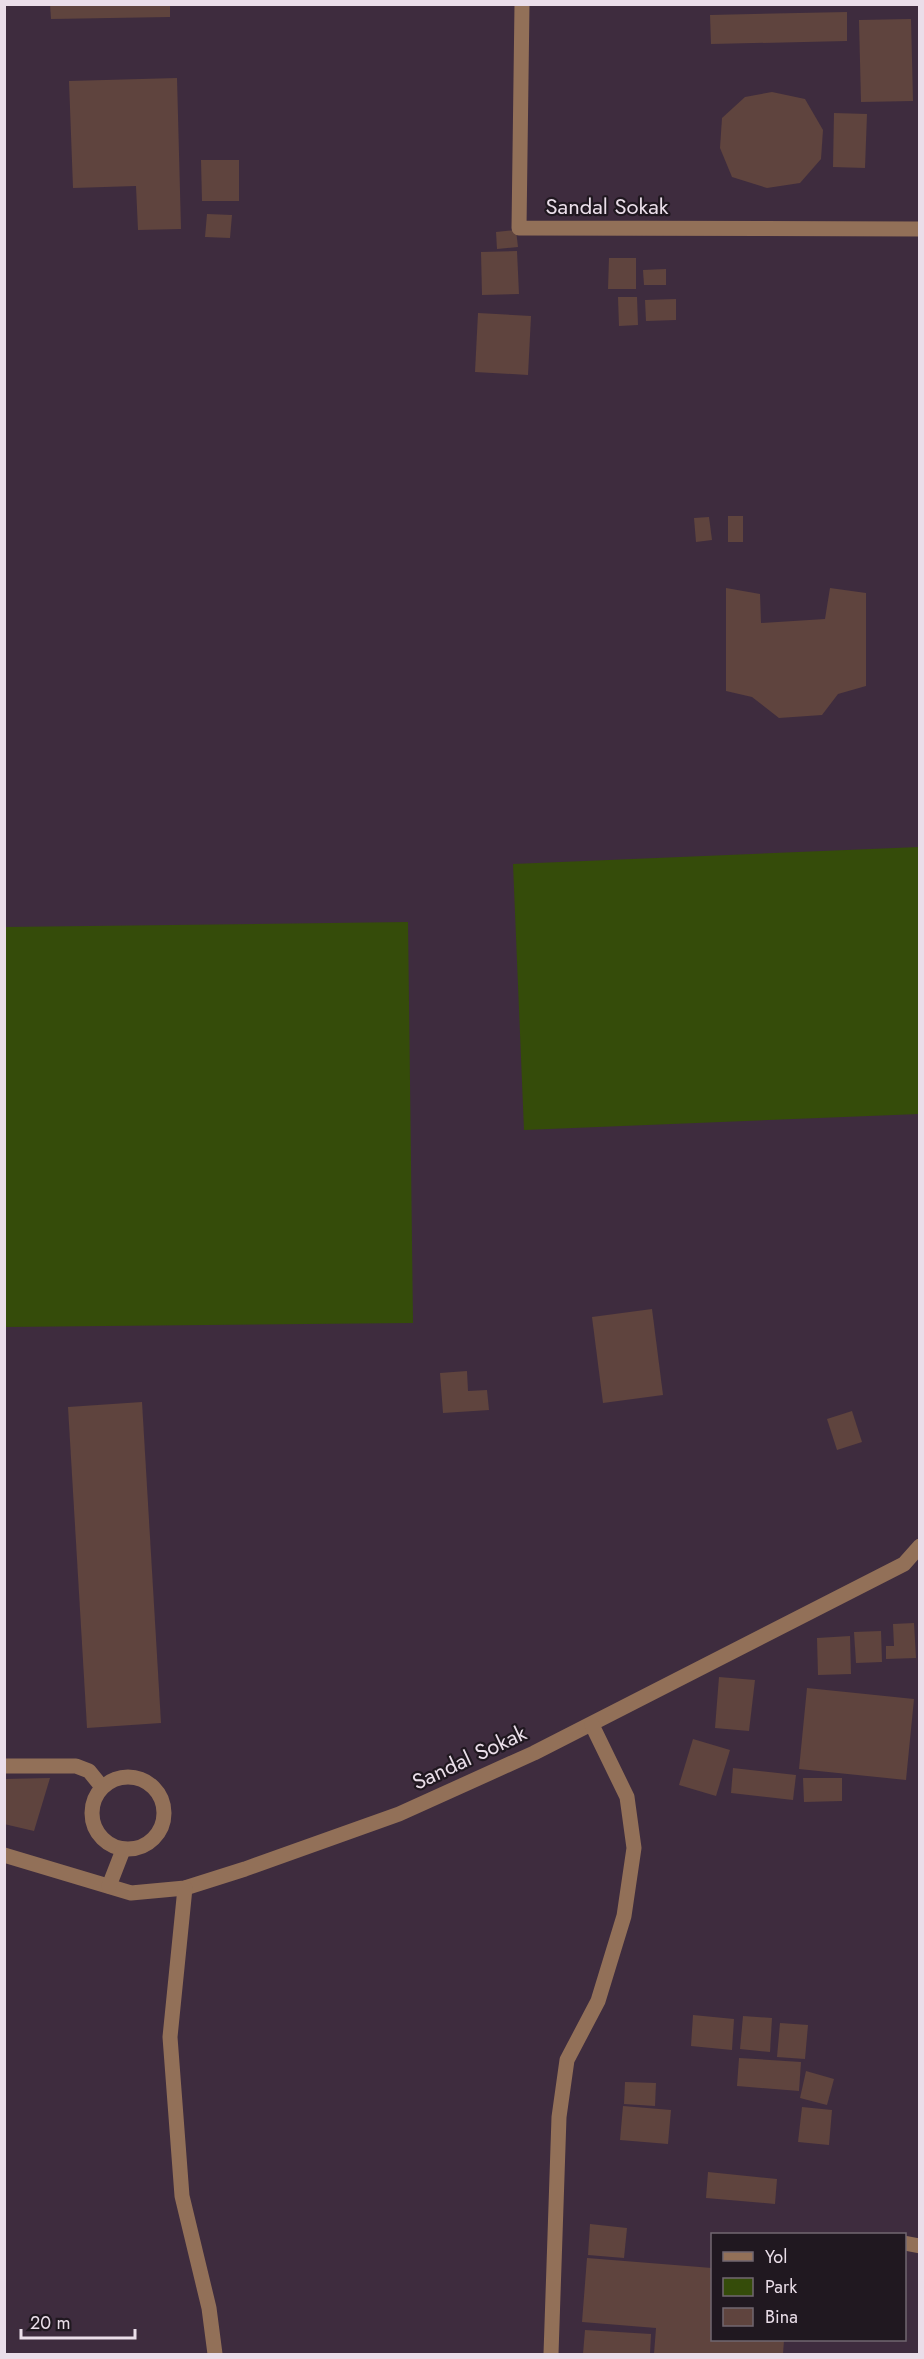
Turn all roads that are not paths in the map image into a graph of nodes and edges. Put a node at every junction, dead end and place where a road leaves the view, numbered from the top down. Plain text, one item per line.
1 (522, 4) edge
2 (920, 229) edge
3 (920, 1546) edge
4 (592, 1725) junction
5 (4, 1767) edge
6 (102, 1787) junction
7 (123, 1850) junction
8 (4, 1856) edge
9 (109, 1886) junction
10 (185, 1888) junction
11 (215, 2355) edge
12 (551, 2355) edge

1 - 2 street, Sandal Sokak
3 - 4 street, Sandal Sokak
4 - 10 street, Sandal Sokak
4 - 12 street
5 - 6 street
6 - 7 street
6 - 7 street
7 - 9 street
8 - 9 street, Sandal Sokak
9 - 10 street, Sandal Sokak
10 - 11 street

